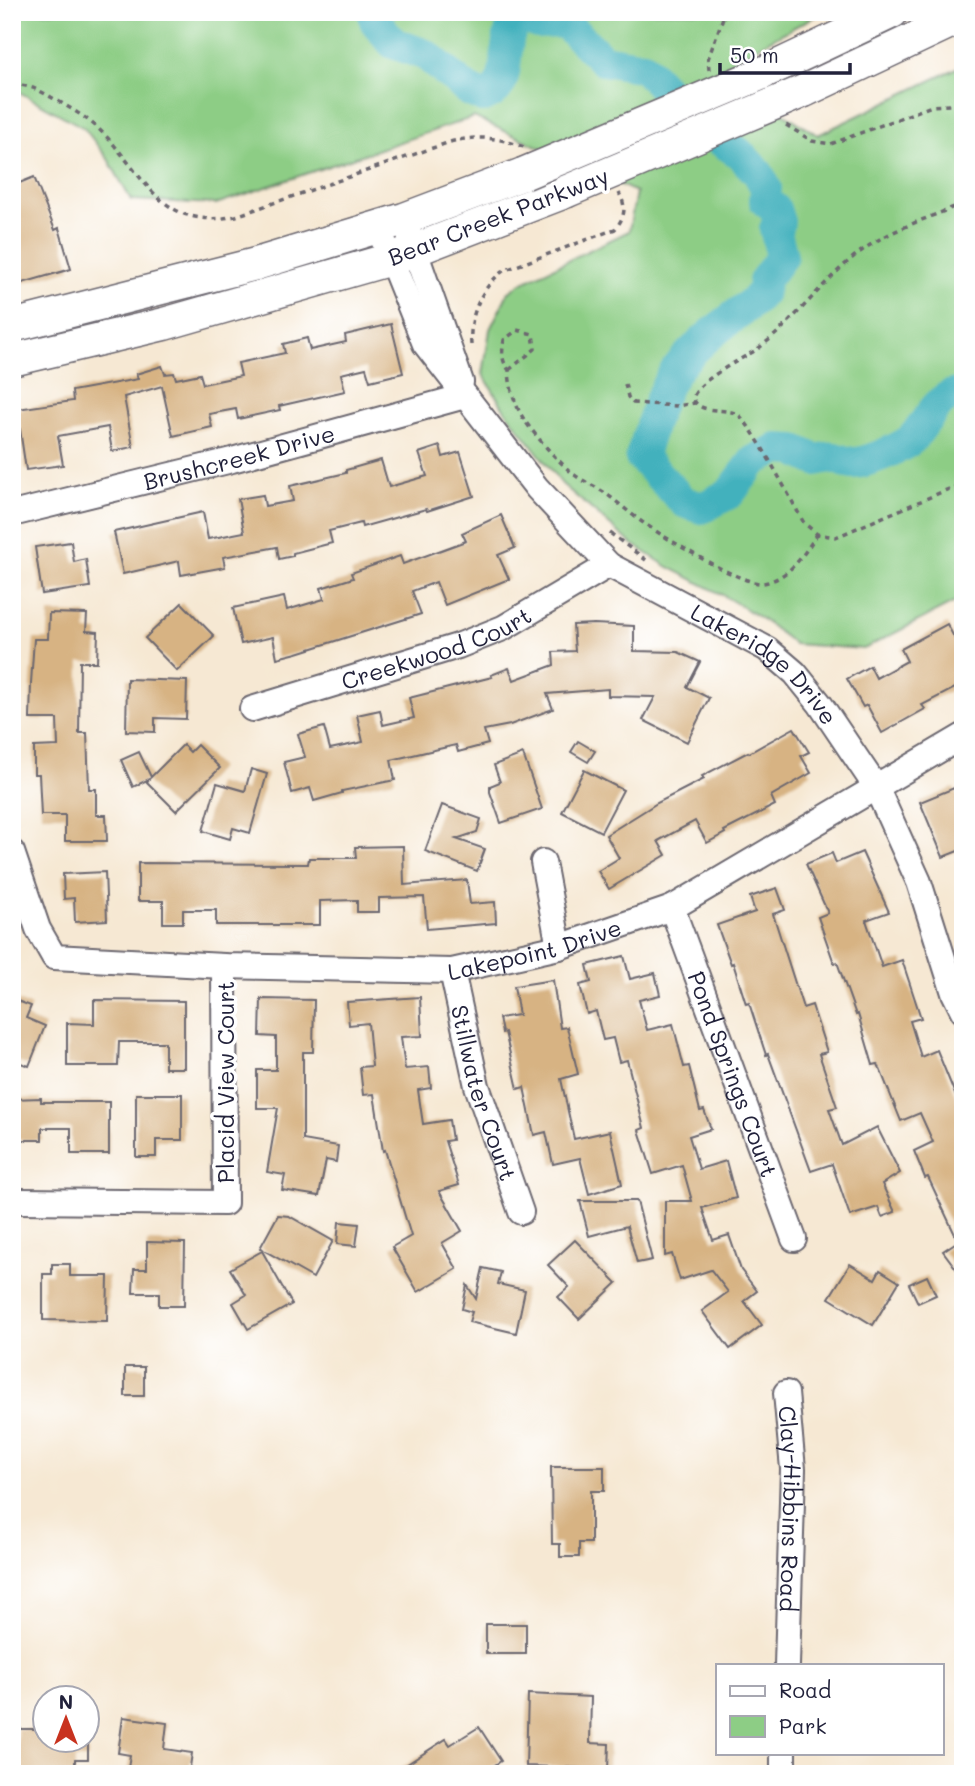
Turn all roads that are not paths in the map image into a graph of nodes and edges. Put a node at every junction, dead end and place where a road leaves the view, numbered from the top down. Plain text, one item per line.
1 (892, 12) edge
2 (963, 16) edge
3 (391, 223) junction
4 (403, 255) junction
5 (12, 326) edge
6 (12, 360) edge
7 (465, 396) junction
8 (12, 514) edge
9 (609, 565) junction
10 (252, 709) dead end
11 (963, 736) edge
12 (876, 787) junction
13 (12, 852) edge
14 (542, 862) dead end
15 (672, 908) junction
16 (559, 947) junction
17 (225, 966) junction
18 (452, 971) junction
19 (960, 998) edge
20 (19, 1201) dead end
21 (521, 1212) dead end
22 (794, 1239) dead end
23 (786, 1393) dead end
24 (787, 1664) edge
25 (783, 1754) edge
26 (783, 1774) edge

1 - 3 main road, Bear Creek Parkway, bridge
2 - 4 main road, Bear Creek Parkway, bridge
3 - 4 street, Lakeridge Drive
3 - 5 main road, Bear Creek Parkway
4 - 6 main road, Bear Creek Parkway
4 - 7 street, Lakeridge Drive
7 - 8 street, Brushcreek Drive
7 - 9 street, Lakeridge Drive
9 - 10 street, Creekwood Court
9 - 12 street, Lakeridge Drive
11 - 12 street, Lakepoint Drive
12 - 15 street, Lakepoint Drive
12 - 19 street, Lakeridge Drive
13 - 17 street, Lakepoint Drive
14 - 16 street
15 - 16 street, Lakepoint Drive
15 - 22 street, Pond Springs Court
16 - 18 street, Lakepoint Drive
17 - 18 street, Lakepoint Drive
17 - 20 street, Placid View Court
18 - 21 street, Stillwater Court
23 - 24 street, Clay-Hibbins Road
25 - 26 street

